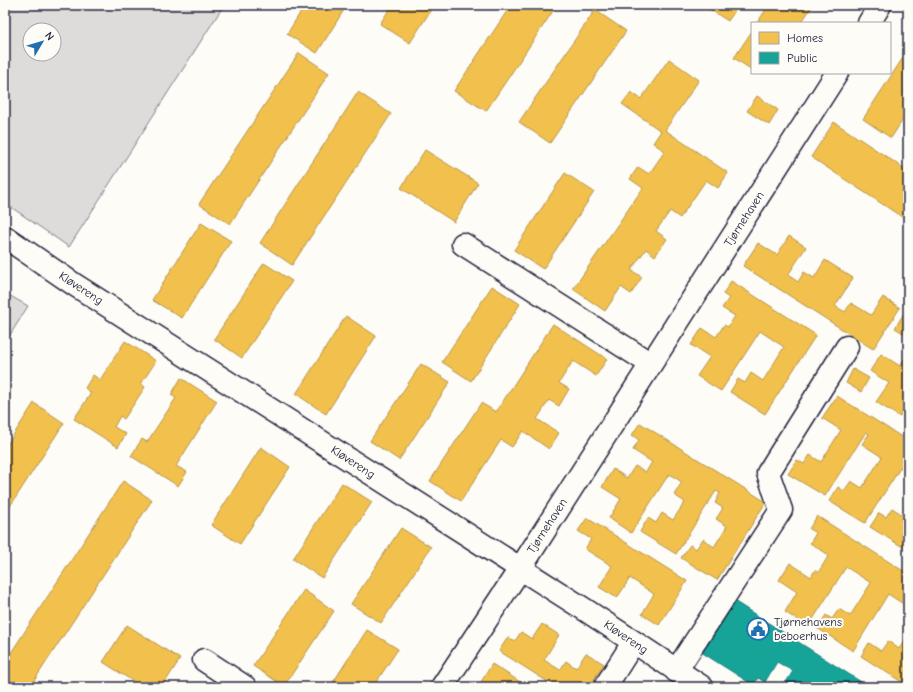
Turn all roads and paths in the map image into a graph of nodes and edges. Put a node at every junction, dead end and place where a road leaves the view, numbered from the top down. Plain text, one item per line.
1 (880, 5) edge
2 (870, 22) edge
3 (836, 74) edge
4 (5, 237) edge
5 (463, 244) dead end
6 (848, 346) dead end
7 (650, 364) junction
8 (520, 569) junction
9 (633, 643) junction
10 (204, 660) dead end
11 (676, 671) junction
12 (245, 687) edge
13 (442, 687) edge
14 (605, 687) edge
15 (702, 687) edge

1 - 2 street
3 - 7 street, Tjørnehaven
4 - 8 street, Kløvereng
5 - 7 street
6 - 11 street
7 - 8 street, Tjørnehaven
8 - 9 street, Kløvereng
8 - 13 street, Tjørnehaven
9 - 11 street, Kløvereng
9 - 14 street
10 - 12 street
11 - 15 street, Kløvereng

